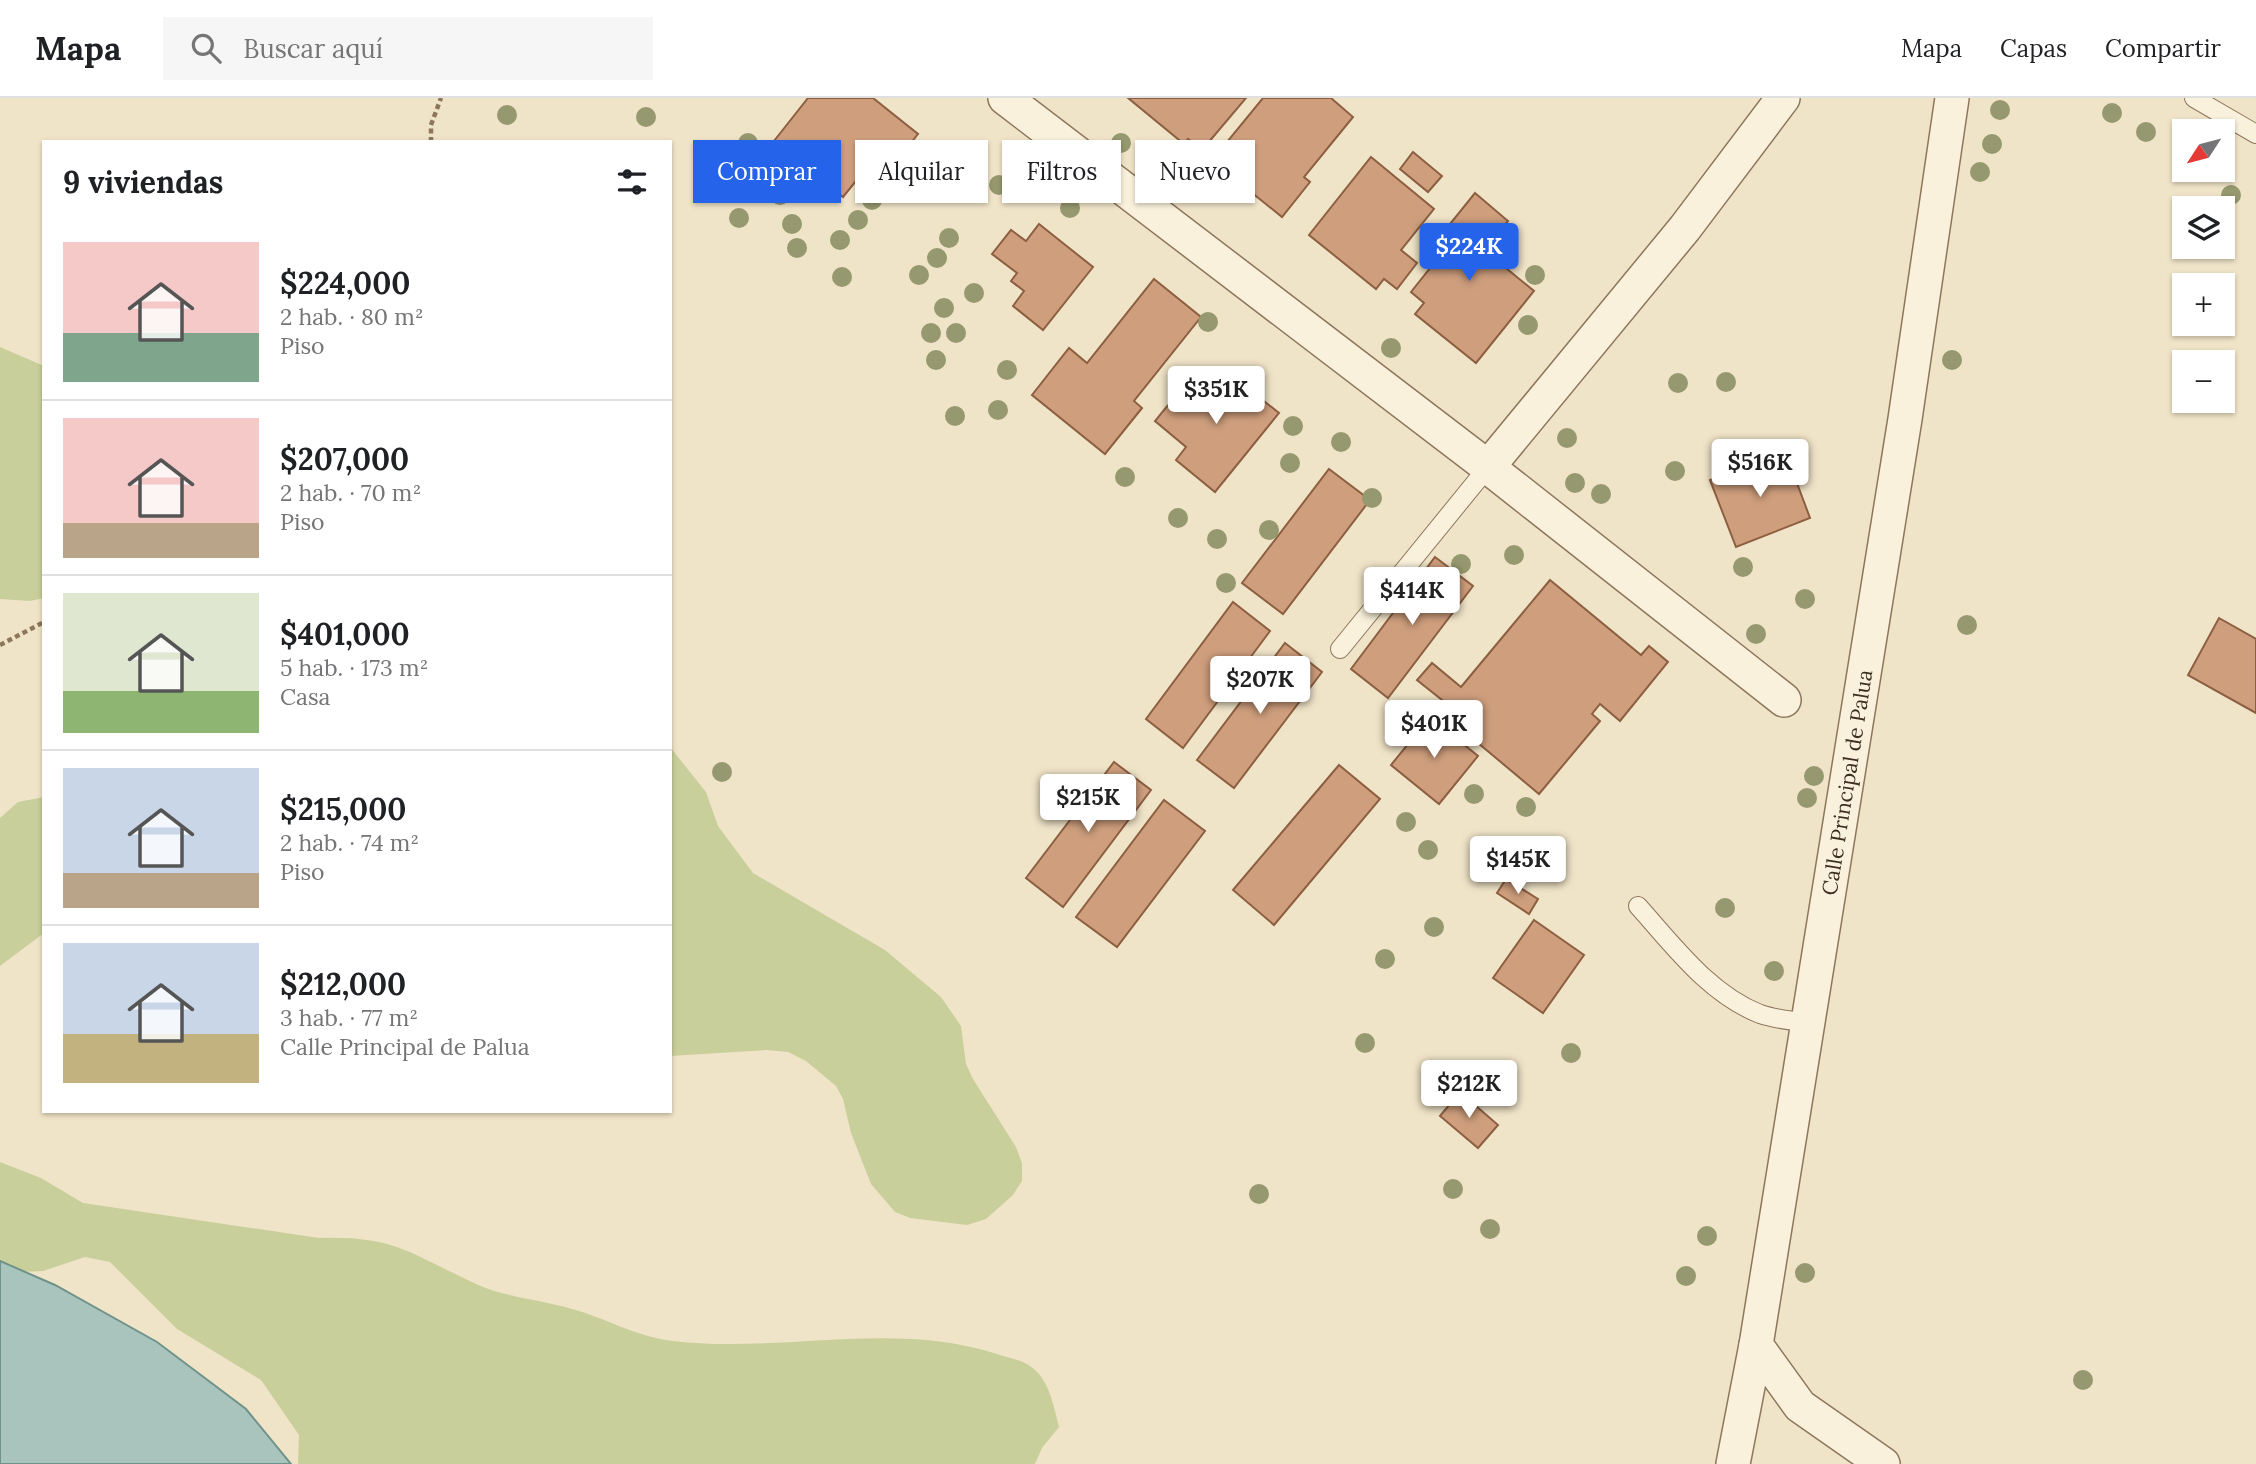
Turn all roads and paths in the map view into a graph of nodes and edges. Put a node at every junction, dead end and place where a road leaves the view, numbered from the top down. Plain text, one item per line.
1 (441, 98) edge
2 (1005, 98) edge
3 (1783, 98) edge
4 (1952, 98) edge
5 (2194, 98) edge
6 (2256, 134) edge
7 (431, 140) edge
8 (1488, 467) junction
9 (42, 623) edge
10 (0, 645) edge
11 (1340, 649) dead end
12 (1784, 700) dead end
13 (1638, 906) dead end
14 (1808, 1023) junction
15 (1756, 1345) junction
16 (1733, 1464) edge
17 (1883, 1464) edge

1 - 7 path
2 - 8 street
3 - 8 street
4 - 14 street, Calle Principal de Palua
5 - 6 lane
8 - 11 lane
8 - 12 street
9 - 10 path
13 - 14 lane
14 - 15 street, Calle Principal de Palua
15 - 16 street, Calle Principal de Palua
15 - 17 street

